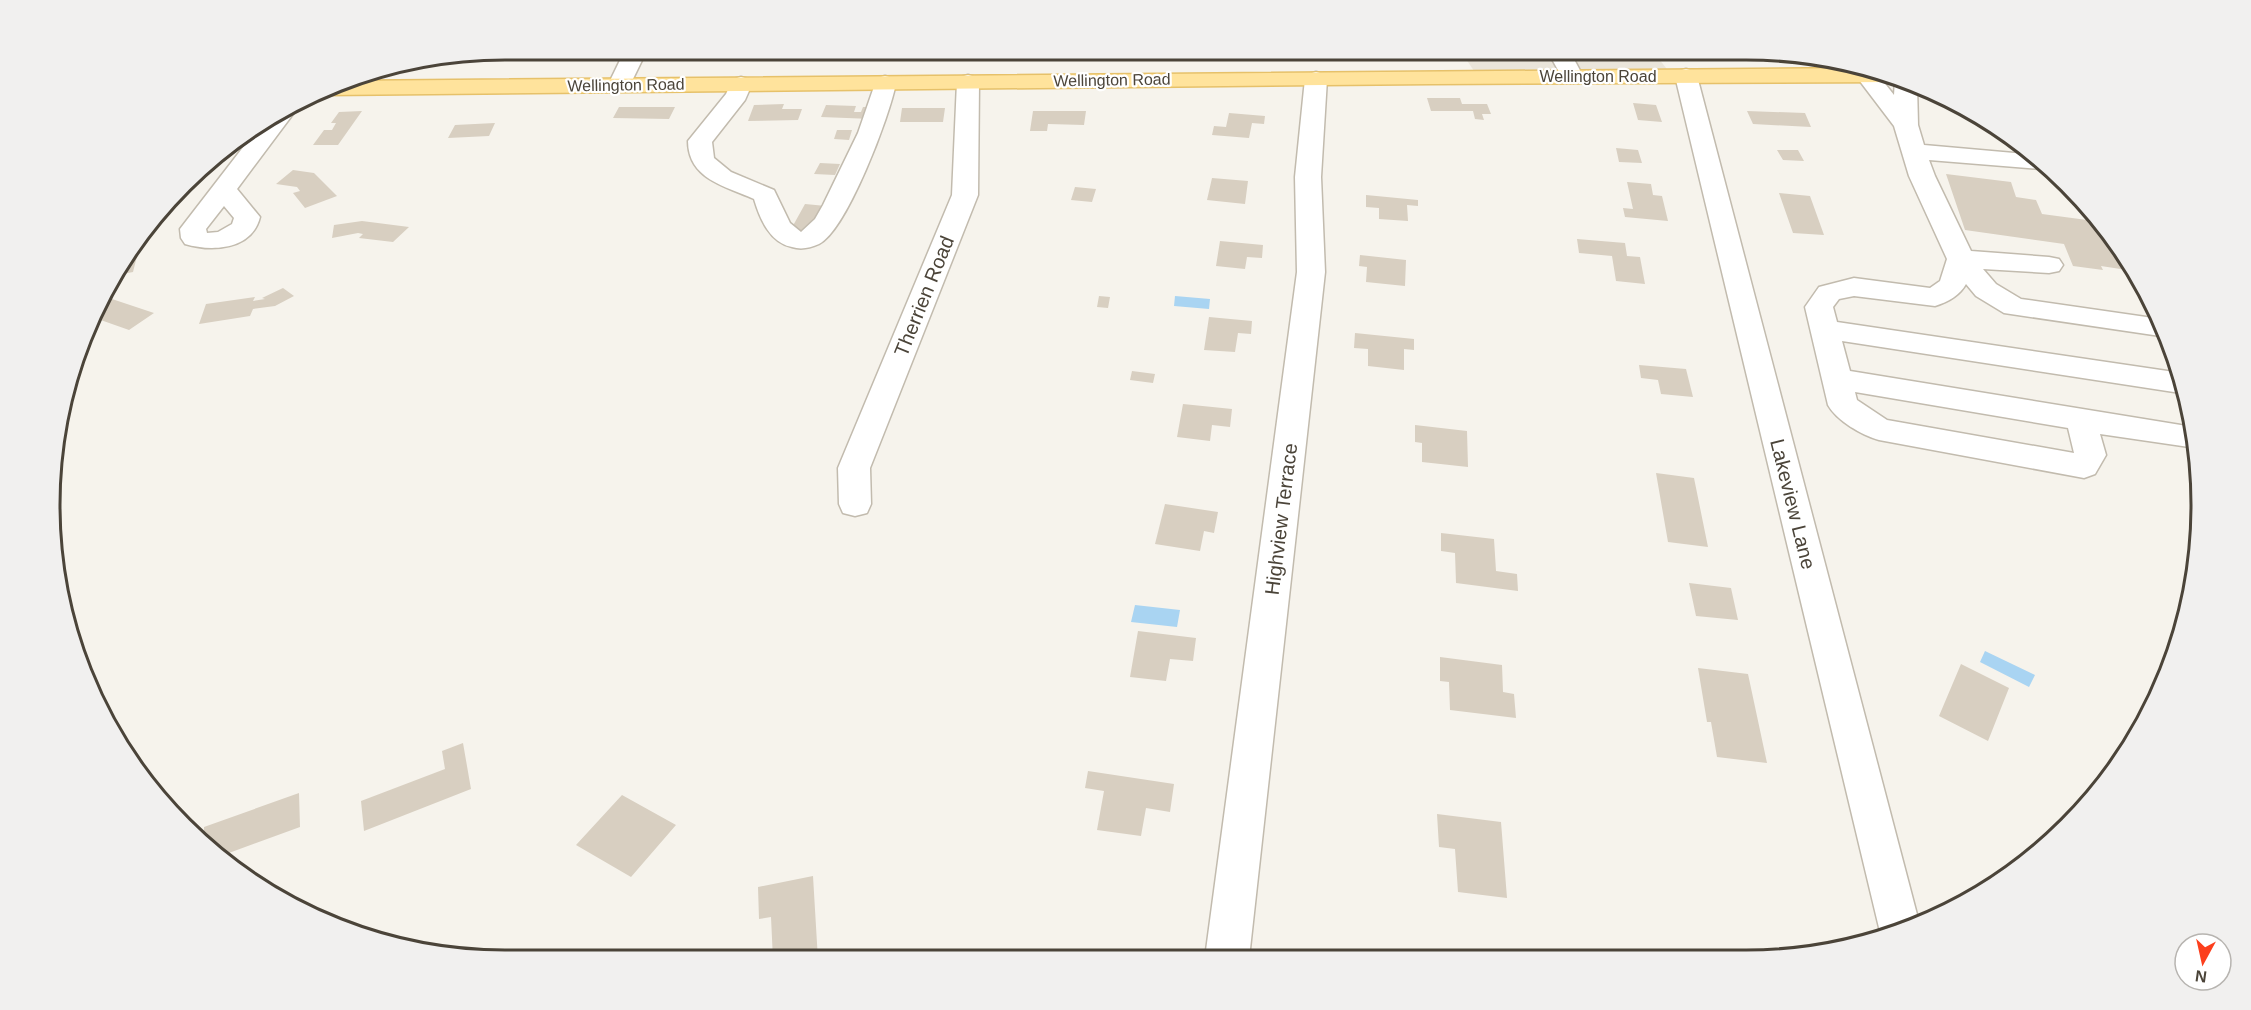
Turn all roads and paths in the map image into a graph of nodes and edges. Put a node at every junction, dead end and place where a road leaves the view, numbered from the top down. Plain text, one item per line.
1 (631, 60) edge
2 (1563, 60) edge
3 (1572, 76) junction
4 (1686, 76) junction
5 (1864, 76) edge
6 (1868, 77) edge
7 (1316, 79) junction
8 (968, 82) junction
9 (885, 83) junction
10 (741, 84) junction
11 (619, 85) junction
12 (352, 88) edge
13 (1906, 90) edge
14 (1906, 125) junction
15 (271, 127) edge
16 (1913, 151) junction
17 (2028, 161) edge
18 (224, 189) dead end
19 (1961, 259) junction
20 (2049, 265) dead end
21 (1935, 297) junction
22 (2014, 307) junction
23 (2154, 327) edge
24 (1824, 329) junction
25 (1836, 380) junction
26 (2174, 382) edge
27 (2096, 422) junction
28 (2185, 437) edge
29 (855, 504) dead end
30 (1898, 923) edge
31 (1228, 950) edge

1 - 11 street
2 - 3 street
3 - 4 main road, Wellington Road
3 - 7 main road, Wellington Road
4 - 5 main road, Wellington Road
4 - 30 street, Lakeview Lane
6 - 14 street
7 - 8 main road, Wellington Road
7 - 31 street, Highview Terrace
8 - 9 main road, Wellington Road
8 - 29 street, Therrien Road
9 - 10 main road, Wellington Road
9 - 10 street
10 - 11 main road, Wellington Road
11 - 12 main road, Wellington Road
13 - 14 street
14 - 16 street
15 - 18 street
16 - 17 street
16 - 19 street
19 - 20 street
19 - 21 street
19 - 22 street
21 - 22 street
21 - 24 street
22 - 23 street
24 - 25 street
24 - 26 street
25 - 27 street
25 - 27 street
27 - 28 street

